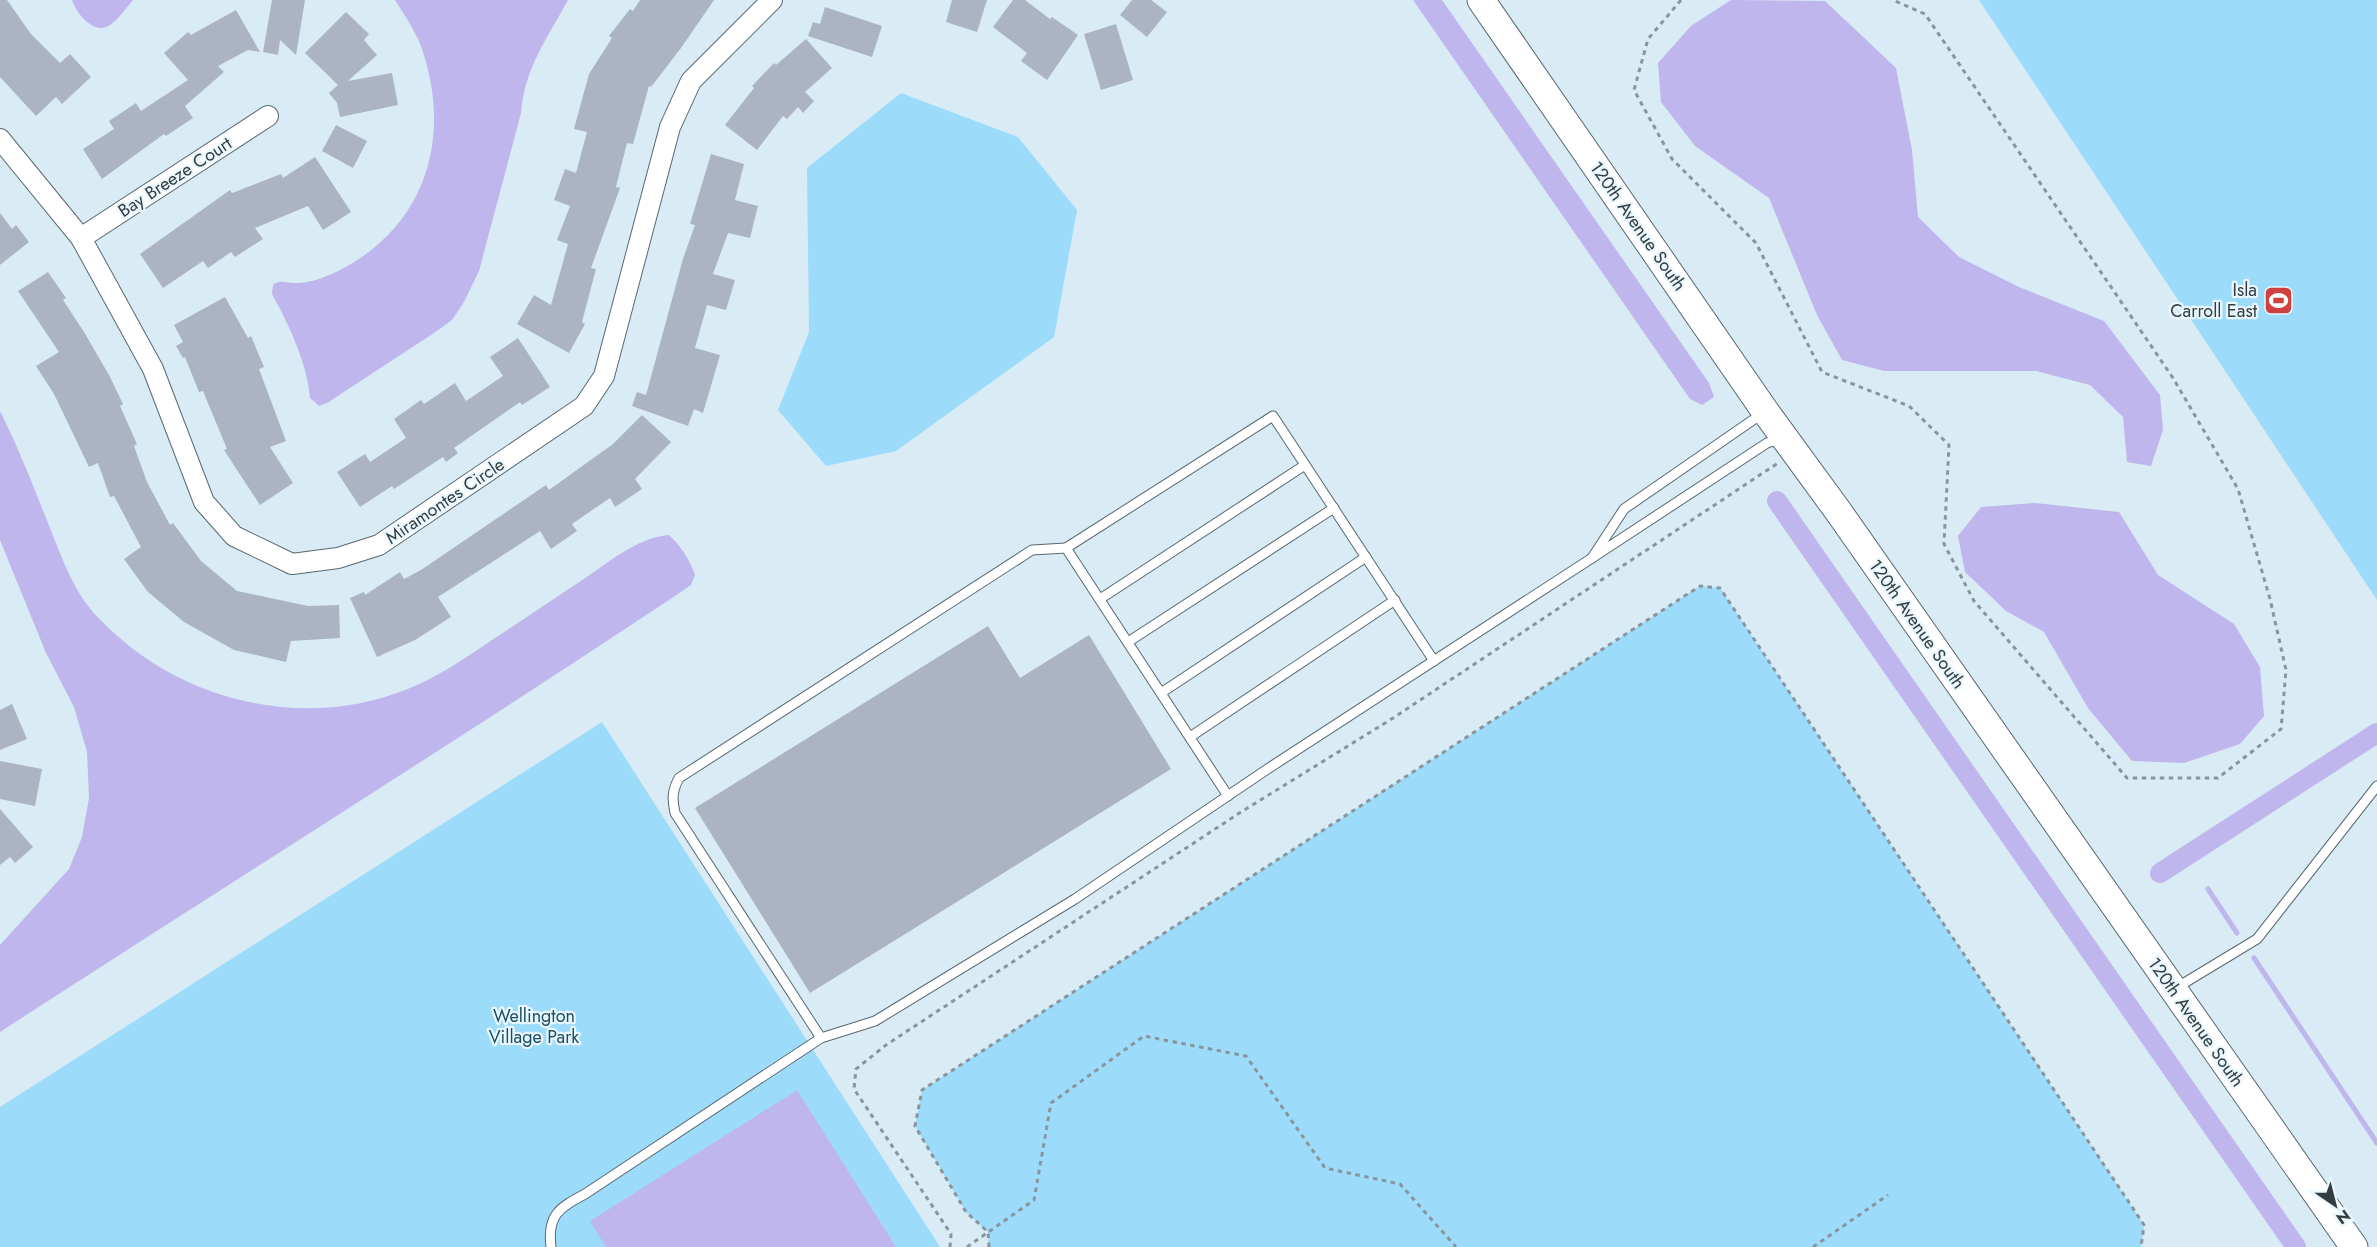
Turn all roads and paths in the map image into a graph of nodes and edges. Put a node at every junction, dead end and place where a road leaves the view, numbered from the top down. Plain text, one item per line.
1 (772, 0) edge
2 (1481, 0) edge
3 (1681, 0) edge
4 (1893, 0) edge
5 (268, 116) dead end
6 (0, 139) edge
7 (81, 238) junction
8 (1766, 411) junction
9 (1782, 450) junction
10 (1305, 465) junction
11 (1334, 508) junction
12 (1066, 548) junction
13 (1366, 557) junction
14 (1592, 558) junction
15 (1100, 599) junction
16 (1395, 600) junction
17 (1128, 642) junction
18 (1434, 660) junction
19 (1161, 693) junction
20 (1190, 737) junction
21 (2377, 786) edge
22 (1228, 796) junction
23 (2174, 989) junction
24 (821, 1038) junction
25 (1888, 1195) dead end
26 (988, 1232) junction
27 (551, 1247) edge
28 (950, 1247) edge
29 (967, 1247) edge
30 (989, 1247) edge
31 (1456, 1247) edge
32 (1813, 1247) edge
33 (2141, 1247) edge
34 (2354, 1247) edge

1 - 7 street, Miramontes Circle
2 - 8 street, 120th Avenue South
3 - 4 path
5 - 7 street, Bay Breeze Court
6 - 7 street, Miramontes Circle
8 - 9 street, 120th Avenue South
8 - 14 lane
9 - 14 lane
9 - 23 street, 120th Avenue South
9 - 28 path
10 - 11 lane
10 - 12 lane
10 - 15 lane
11 - 13 lane
11 - 17 lane
12 - 15 lane
12 - 24 lane
13 - 16 lane
13 - 19 lane
14 - 18 lane
15 - 17 lane
16 - 18 lane
16 - 20 lane
17 - 19 lane
18 - 22 lane
19 - 20 lane
20 - 22 lane
21 - 23 lane
22 - 24 lane
23 - 34 street, 120th Avenue South
24 - 27 lane
25 - 32 path
26 - 29 path
26 - 30 path
26 - 31 path
26 - 33 path

